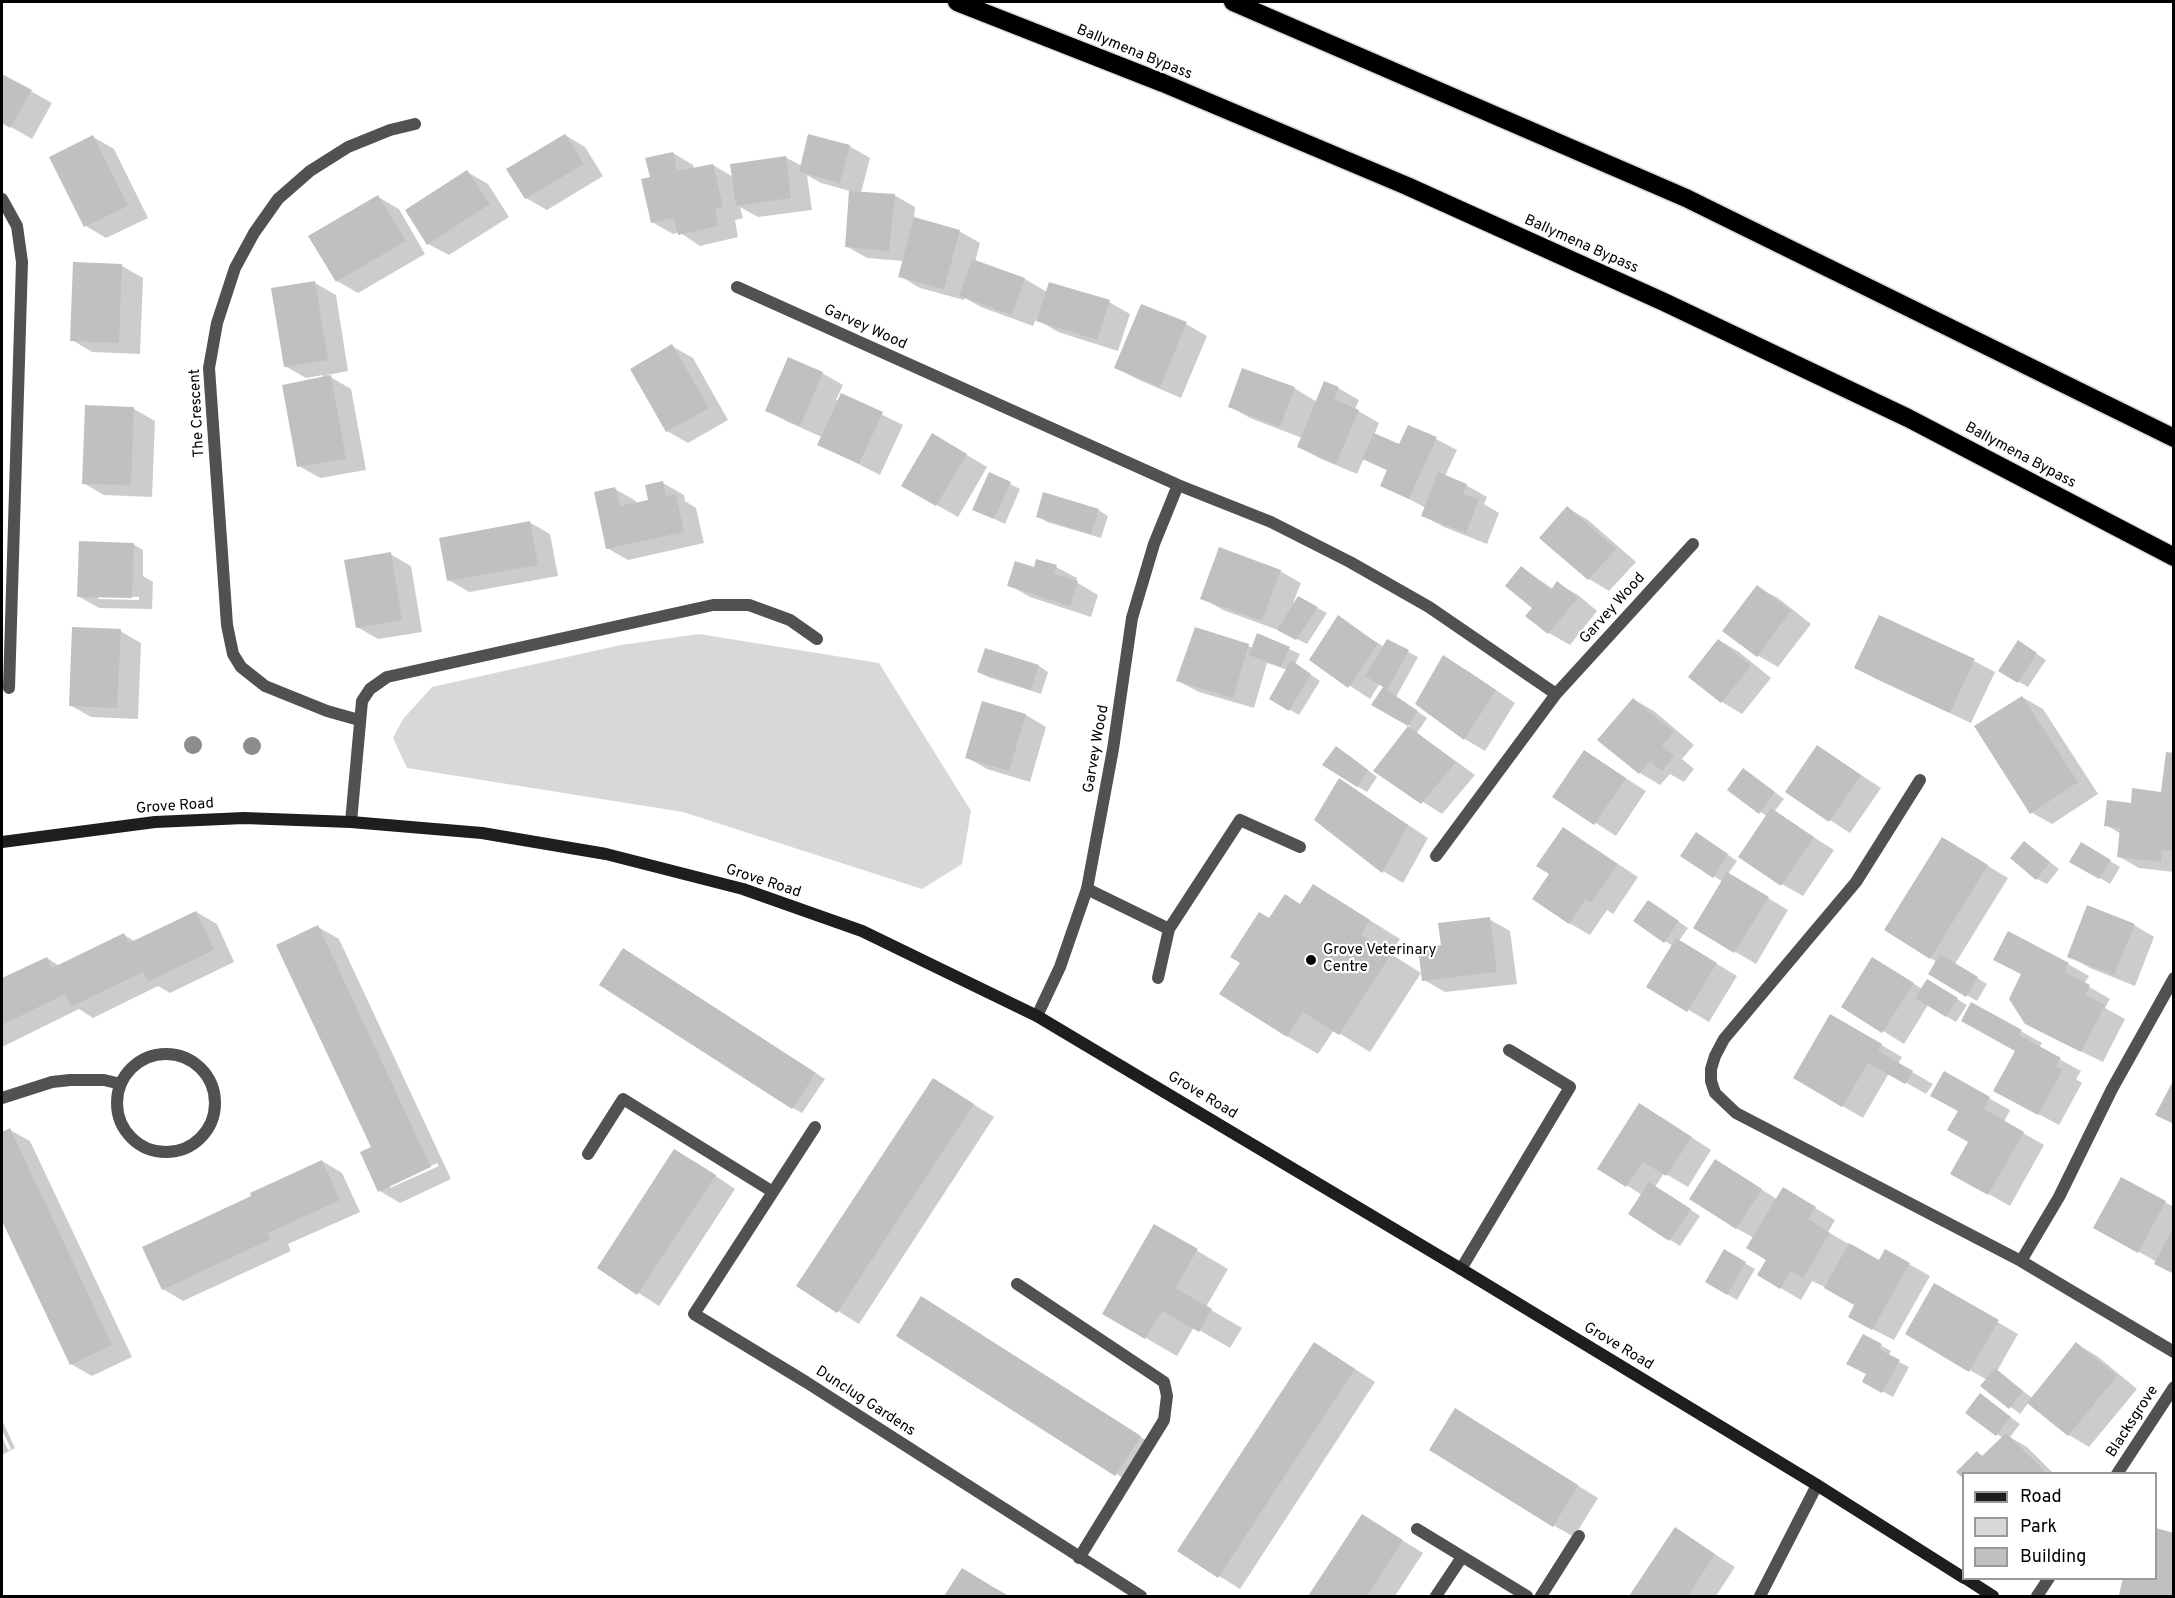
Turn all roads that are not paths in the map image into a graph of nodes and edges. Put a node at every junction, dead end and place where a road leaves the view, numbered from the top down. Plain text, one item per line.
1 (957, 2) edge
2 (1233, 2) edge
3 (415, 124) dead end
4 (2, 199) edge
5 (737, 287) dead end
6 (2174, 438) edge
7 (1178, 485) junction
8 (1693, 544) dead end
9 (2174, 557) edge
10 (818, 639) dead end
11 (9, 688) dead end
12 (1556, 694) junction
13 (359, 720) junction
14 (1920, 780) dead end
15 (351, 822) junction
16 (2, 842) edge
17 (1300, 847) dead end
18 (1436, 856) dead end
19 (1087, 889) junction
20 (1169, 929) junction
21 (1158, 978) dead end
22 (2174, 978) edge
23 (1037, 1016) junction
24 (1509, 1050) dead end
25 (121, 1084) junction
26 (2, 1098) edge
27 (815, 1127) dead end
28 (588, 1154) dead end
29 (773, 1192) junction
30 (2021, 1261) junction
31 (1461, 1269) junction
32 (1017, 1284) dead end
33 (2174, 1352) edge
34 (2174, 1387) edge
35 (2118, 1472) edge
36 (1817, 1485) junction
37 (1417, 1529) dead end
38 (1579, 1536) dead end
39 (1462, 1557) junction
40 (1079, 1558) junction
41 (1962, 1577) edge
42 (1967, 1580) edge
43 (2048, 1580) edge
44 (1141, 1596) edge
45 (1436, 1596) edge
46 (1527, 1596) edge
47 (1541, 1596) edge
48 (1760, 1596) edge
49 (1993, 1596) edge
50 (2037, 1596) edge

1 - 9 highway, Ballymena Bypass
2 - 6 highway
3 - 13 street, The Crescent
4 - 11 street
5 - 7 street, Garvey Wood
7 - 12 street, Garvey Wood
7 - 19 street, Garvey Wood
8 - 12 street, Garvey Wood
10 - 13 street
12 - 18 street, Garvey Wood
13 - 15 street
14 - 30 street
15 - 16 street, Grove Road
15 - 23 street, Grove Road
17 - 20 street
19 - 20 street
19 - 23 street, Garvey Wood
20 - 21 street
22 - 30 street
23 - 31 street, Grove Road
24 - 31 street
25 - 25 street
25 - 26 street
27 - 29 street, Dunclug Gardens
28 - 29 street
29 - 40 street, Dunclug Gardens
30 - 33 street
31 - 36 street, Grove Road
32 - 40 street
34 - 35 street, Blacksgrove
36 - 41 street, Grove Road
36 - 48 street
37 - 39 street
38 - 47 street
39 - 45 street
39 - 46 street
40 - 44 street, Dunclug Gardens
42 - 49 street, Grove Road
43 - 50 street

